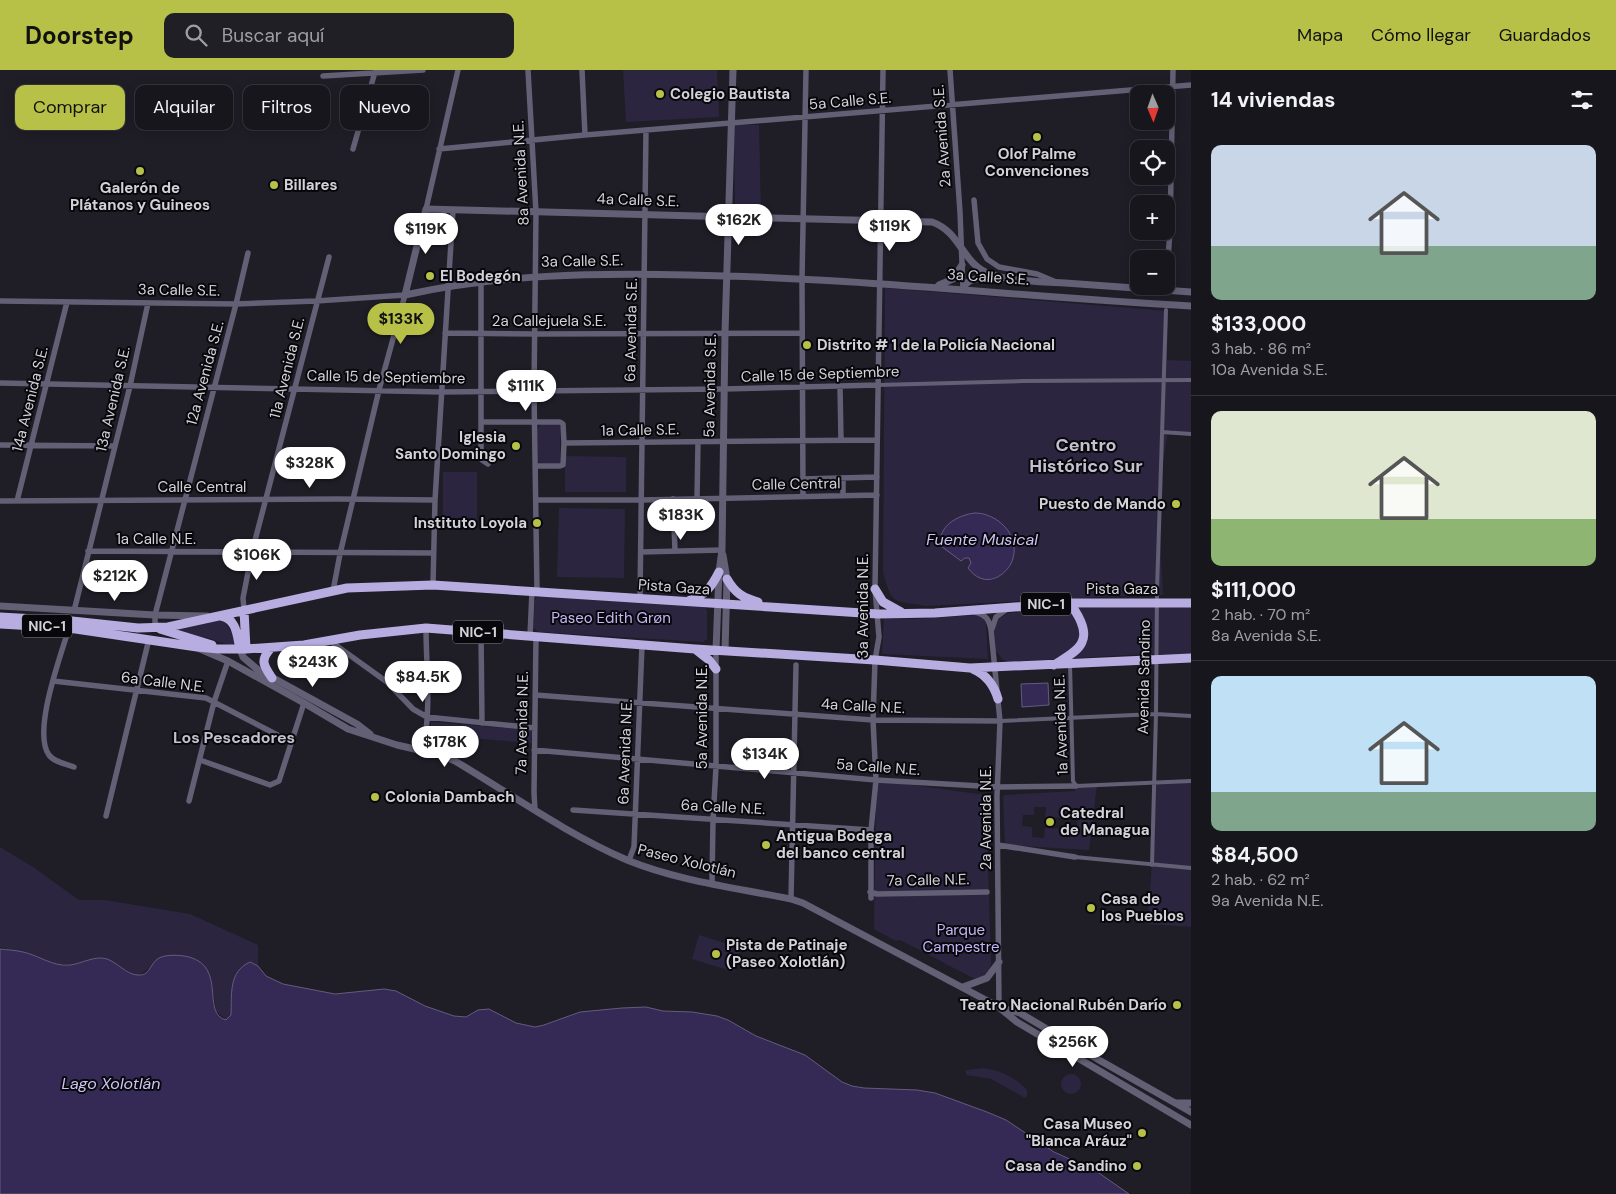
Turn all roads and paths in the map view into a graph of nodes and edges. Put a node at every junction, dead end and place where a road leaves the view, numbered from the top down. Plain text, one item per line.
1 (423, 70) edge
2 (458, 70) edge
3 (528, 70) edge
4 (582, 70) edge
5 (733, 70) edge
6 (806, 70) edge
7 (884, 70) edge
8 (950, 70) edge
9 (1173, 70) edge
10 (376, 72) edge
11 (323, 76) dead end
12 (1191, 84) edge
13 (1173, 85) edge
14 (1175, 86) edge
15 (1130, 90) edge
16 (952, 106) junction
17 (883, 110) junction
18 (806, 117) junction
19 (732, 123) junction
20 (646, 130) junction
21 (1172, 130) edge
22 (585, 135) junction
23 (532, 141) junction
24 (353, 149) dead end
25 (439, 149) junction
26 (974, 200) dead end
27 (426, 210) junction
28 (453, 210) junction
29 (536, 212) junction
30 (645, 214) junction
31 (729, 216) junction
32 (804, 218) junction
33 (880, 220) junction
34 (960, 245) junction
35 (1169, 250) edge
36 (248, 253) dead end
37 (329, 257) dead end
38 (962, 265) junction
39 (644, 274) junction
40 (727, 275) junction
41 (536, 276) junction
42 (802, 279) junction
43 (481, 281) junction
44 (1034, 281) junction
45 (880, 283) junction
46 (1058, 283) junction
47 (448, 287) junction
48 (928, 287) junction
49 (1130, 288) edge
50 (963, 289) junction
51 (1175, 291) edge
52 (1191, 292) edge
53 (405, 295) junction
54 (0, 301) edge
55 (67, 302) junction
56 (316, 302) junction
57 (148, 303) junction
58 (236, 304) junction
59 (1191, 306) edge
60 (1166, 307) junction
61 (445, 333) junction
62 (480, 333) junction
63 (725, 333) junction
64 (802, 333) junction
65 (536, 334) junction
66 (644, 334) junction
67 (1164, 380) junction
68 (1191, 380) edge
69 (0, 384) edge
70 (47, 384) junction
71 (878, 385) junction
72 (130, 386) junction
73 (840, 386) junction
74 (214, 387) junction
75 (802, 387) junction
76 (295, 388) junction
77 (724, 389) junction
78 (379, 390) junction
79 (643, 390) junction
80 (481, 391) junction
81 (534, 391) junction
82 (442, 392) junction
83 (481, 422) junction
84 (535, 422) junction
85 (1162, 432) junction
86 (1191, 434) edge
87 (841, 440) junction
88 (877, 440) junction
89 (723, 441) junction
90 (803, 441) junction
91 (642, 442) junction
92 (698, 442) junction
93 (564, 443) junction
94 (0, 445) edge
95 (31, 446) junction
96 (114, 446) junction
97 (488, 464) dead end
98 (535, 466) junction
99 (877, 477) junction
100 (842, 478) junction
101 (803, 479) junction
102 (843, 495) junction
103 (877, 495) junction
104 (803, 496) junction
105 (697, 498) junction
106 (722, 498) junction
107 (266, 499) junction
108 (353, 499) junction
109 (673, 499) junction
110 (184, 500) junction
111 (435, 500) junction
112 (536, 500) junction
113 (642, 500) junction
114 (0, 501) edge
115 (102, 501) junction
116 (18, 502) junction
117 (722, 550) junction
118 (675, 551) junction
119 (88, 552) junction
120 (171, 552) junction
121 (252, 552) junction
122 (341, 552) junction
123 (641, 552) junction
124 (433, 553) junction
125 (718, 572) junction
126 (727, 579) junction
127 (433, 585) junction
128 (333, 590) junction
129 (875, 590) junction
130 (534, 591) junction
131 (640, 598) junction
132 (684, 601) junction
133 (1157, 602) junction
134 (1069, 603) junction
135 (1191, 603) edge
136 (722, 604) junction
137 (0, 606) edge
138 (778, 607) junction
139 (1011, 607) junction
140 (244, 610) junction
141 (971, 610) junction
142 (74, 611) junction
143 (878, 614) junction
144 (906, 614) junction
145 (154, 615) junction
146 (220, 616) junction
147 (0, 617) edge
148 (0, 624) edge
149 (69, 628) junction
150 (158, 628) junction
151 (426, 628) junction
152 (991, 630) junction
153 (481, 632) junction
154 (533, 636) junction
155 (149, 639) junction
156 (330, 641) junction
157 (642, 645) junction
158 (197, 648) junction
159 (271, 648) junction
160 (229, 649) junction
161 (243, 649) junction
162 (694, 649) junction
163 (721, 650) junction
164 (1191, 658) edge
165 (876, 660) junction
166 (228, 661) junction
167 (1070, 664) junction
168 (796, 665) dead end
169 (1054, 665) junction
170 (994, 667) junction
171 (970, 668) junction
172 (716, 669) junction
173 (272, 678) junction
174 (53, 681) junction
175 (136, 692) junction
176 (535, 696) junction
177 (998, 699) junction
178 (214, 702) junction
179 (304, 703) junction
180 (640, 703) junction
181 (716, 708) junction
182 (795, 714) junction
183 (1156, 714) junction
184 (1191, 716) edge
185 (427, 717) junction
186 (1071, 718) junction
187 (873, 720) junction
188 (1000, 721) junction
189 (482, 723) junction
190 (535, 728) junction
191 (372, 736) junction
192 (426, 736) junction
193 (441, 741) dead end
194 (291, 742) junction
195 (534, 750) junction
196 (422, 751) junction
197 (638, 759) junction
198 (200, 760) junction
199 (74, 767) dead end
200 (716, 767) junction
201 (794, 772) junction
202 (876, 780) junction
203 (1191, 781) edge
204 (1154, 782) junction
205 (1076, 786) junction
206 (998, 787) junction
207 (190, 801) dead end
208 (535, 810) junction
209 (573, 810) dead end
210 (636, 815) junction
211 (106, 816) dead end
212 (713, 820) junction
213 (793, 823) junction
214 (871, 830) junction
215 (998, 845) junction
216 (1075, 857) joint
217 (629, 860) junction
218 (1152, 865) junction
219 (1191, 868) edge
220 (712, 883) junction
221 (987, 892) dead end
222 (870, 895) joint
223 (790, 899) junction
224 (999, 962) junction
225 (962, 987) junction
226 (999, 1007) junction
227 (1175, 1103) junction
228 (1191, 1103) edge
229 (1191, 1112) edge
230 (1191, 1125) edge

1 - 10 street
2 - 25 street
3 - 23 street, 8a Avenida N.E.
4 - 22 street
5 - 19 street
6 - 18 street
7 - 17 street
8 - 16 street, 2a Avenida S.E.
9 - 13 street
10 - 11 street
10 - 24 street
12 - 14 street, 5a Calle S.E.
15 - 16 street, 5a Calle S.E.
16 - 17 street, 5a Calle S.E.
16 - 34 street, 2a Avenida S.E.
17 - 18 street, 5a Calle S.E.
17 - 33 street
18 - 19 street, 5a Calle S.E.
18 - 32 street
19 - 20 street, 5a Calle S.E.
19 - 31 street
20 - 22 street, 5a Calle S.E.
20 - 30 street, 6a Avenida S.E.
21 - 35 street
22 - 23 street, 5a Calle S.E.
23 - 25 street, 5a Calle S.E.
23 - 29 street, 8a Avenida N.E.
25 - 27 street
26 - 46 street
27 - 28 street, 4a Calle S.E.
27 - 53 street
28 - 29 street, 4a Calle S.E.
28 - 47 street
29 - 30 street, 4a Calle S.E.
29 - 41 street, 8a Avenida N.E.
30 - 31 street, 4a Calle S.E.
30 - 39 street, 6a Avenida S.E.
31 - 32 street, 4a Calle S.E.
31 - 40 street
32 - 33 street, 4a Calle S.E.
32 - 42 street
33 - 34 street, 4a Calle S.E.
33 - 45 street
34 - 38 street, 2a Avenida S.E.
34 - 44 street, 3a Calle S.E.
36 - 58 street, 12a Avenida S.E.
37 - 56 street, 11a Avenida S.E.
38 - 48 street
38 - 50 street, 2a Avenida S.E.
39 - 40 street, 3a Calle S.E.
39 - 41 street, 3a Calle S.E.
39 - 66 street, 6a Avenida S.E.
40 - 42 street, 3a Calle S.E.
40 - 63 street, 5a Avenida S.E.
41 - 43 street, 3a Calle S.E.
41 - 65 street, 8a Avenida N.E.
42 - 45 street, 3a Calle S.E.
42 - 64 street
43 - 47 street, 3a Calle S.E.
43 - 62 street
44 - 46 street, 3a Calle S.E.
44 - 50 street
45 - 48 street, 3a Calle S.E.
45 - 71 street, 3a Avenida N.E.
46 - 49 street, 3a Calle S.E.
47 - 53 street, 3a Calle S.E.
47 - 61 street
48 - 50 street, 3a Calle S.E.
50 - 60 street, 3a Calle S.E.
51 - 52 street, 3a Calle S.E.
53 - 56 street, 3a Calle S.E.
53 - 78 street
54 - 55 street, 3a Calle S.E.
55 - 57 street, 3a Calle S.E.
55 - 70 street, 14a Avenida S.E.
56 - 58 street, 3a Calle S.E.
56 - 76 street, 11a Avenida S.E.
57 - 58 street, 3a Calle S.E.
57 - 72 street, 13a Avenida S.E.
58 - 74 street, 12a Avenida S.E.
59 - 60 street, 3a Calle S.E.
60 - 67 street, Avenida Sandino
61 - 62 street, 2a Callejuela S.E.
61 - 82 street
62 - 65 street, 2a Callejuela S.E.
62 - 80 street
63 - 64 street, 2a Callejuela S.E.
63 - 66 street, 2a Callejuela S.E.
63 - 77 street, 5a Avenida S.E.
64 - 75 street
65 - 66 street, 2a Callejuela S.E.
65 - 81 street, 8a Avenida N.E.
66 - 79 street, 6a Avenida S.E.
67 - 68 street, Calle 15 de Septiembre
67 - 71 street, Calle 15 de Septiembre
67 - 85 street, Avenida Sandino
69 - 70 street, Calle 15 de Septiembre
70 - 72 street, Calle 15 de Septiembre
70 - 95 street, 14a Avenida S.E.
71 - 73 street, Calle 15 de Septiembre
71 - 88 street, 3a Avenida N.E.
72 - 74 street, Calle 15 de Septiembre
72 - 96 street, 13a Avenida S.E.
73 - 75 street, Calle 15 de Septiembre
73 - 87 street
74 - 76 street, Calle 15 de Septiembre
74 - 110 street, 12a Avenida S.E.
75 - 77 street, Calle 15 de Septiembre
75 - 90 street
76 - 78 street, Calle 15 de Septiembre
76 - 107 street, 11a Avenida S.E.
77 - 79 street, Calle 15 de Septiembre
77 - 89 street, 5a Avenida S.E.
78 - 82 street, Calle 15 de Septiembre
78 - 108 street
79 - 81 street, Calle 15 de Septiembre
79 - 91 street, 6a Avenida S.E.
80 - 81 street, Calle 15 de Septiembre
80 - 82 street, Calle 15 de Septiembre
80 - 83 street
81 - 84 street, 8a Avenida N.E.
82 - 111 street
83 - 84 street
83 - 97 street
84 - 93 street
84 - 98 street, 8a Avenida N.E.
85 - 86 street
85 - 133 street, Avenida Sandino
87 - 88 street, 1a Calle S.E.
87 - 90 street, 1a Calle S.E.
88 - 99 street, 3a Avenida N.E.
89 - 90 street, 1a Calle S.E.
89 - 92 street, 1a Calle S.E.
89 - 106 street, 5a Avenida S.E.
90 - 101 street
91 - 92 street, 1a Calle S.E.
91 - 93 street, 1a Calle S.E.
91 - 113 street, 6a Avenida S.E.
92 - 105 street
93 - 98 street
94 - 95 street
95 - 96 street
95 - 116 street, 14a Avenida S.E.
96 - 115 street, 13a Avenida S.E.
98 - 112 street, 7a Avenida N.E.
99 - 100 street
99 - 103 street, 3a Avenida N.E.
100 - 101 street
100 - 102 street
101 - 104 street
102 - 103 street, Calle Central
102 - 104 street, Calle Central
103 - 129 street, 3a Avenida N.E.
104 - 106 street, Calle Central
105 - 106 street, Calle Central
105 - 109 street, Calle Central
106 - 117 street, 5a Avenida N.E.
107 - 108 street, Calle Central
107 - 110 street, Calle Central
107 - 121 street, 11a Avenida S.E.
108 - 111 street, Calle Central
108 - 122 street
109 - 113 street, Calle Central
109 - 118 street
110 - 115 street, Calle Central
110 - 120 street, 12a Avenida S.E.
111 - 124 street
112 - 113 street, Calle Central
112 - 130 street, 7a Avenida N.E.
113 - 123 street
114 - 116 street, Calle Central
115 - 116 street, Calle Central
115 - 119 street, 13a Avenida S.E.
117 - 118 street
117 - 125 street, 5a Avenida N.E.
117 - 126 street, 5a Avenida N.E.
118 - 123 street
119 - 120 street, 1a Calle N.E.
119 - 142 street, 13a Avenida S.E.
120 - 121 street, 1a Calle N.E.
120 - 145 street, 12a Avenida S.E.
121 - 122 street, 1a Calle N.E.
121 - 140 street, 11a Avenida S.E.
122 - 124 street, 1a Calle N.E.
122 - 128 street
123 - 131 street
124 - 127 street
125 - 132 highway
125 - 136 street, 5a Avenida N.E.
126 - 136 street, 5a Avenida N.E.
126 - 138 highway
127 - 128 highway, Pista Gaza / NIC-1
127 - 130 highway, Pista Gaza / NIC-1
128 - 140 highway, Pista Gaza / NIC-1
129 - 143 street, 3a Avenida N.E.
129 - 144 highway
130 - 131 highway, Pista Gaza / NIC-1
130 - 154 street, 7a Avenida N.E.
131 - 132 highway, Pista Gaza / NIC-1
132 - 136 highway, Pista Gaza / NIC-1
133 - 134 highway, Pista Gaza / NIC-1
133 - 135 highway, Pista Gaza / NIC-1
133 - 183 street, Avenida Sandino
134 - 139 highway, Pista Gaza / NIC-1
134 - 169 highway
136 - 138 highway, Pista Gaza / NIC-1
136 - 163 street, 5a Avenida N.E.
137 - 142 street
138 - 143 highway, Pista Gaza / NIC-1
139 - 141 highway, Pista Gaza / NIC-1
139 - 152 street
140 - 146 highway, Pista Gaza / NIC-1
140 - 161 highway
141 - 144 highway, Pista Gaza / NIC-1
141 - 152 street
142 - 145 street
143 - 144 highway, Pista Gaza / NIC-1
143 - 165 street, 3a Avenida N.E.
145 - 146 street
145 - 150 street
146 - 150 highway, Pista Gaza / NIC-1
146 - 161 highway
147 - 150 highway, NIC-1
148 - 149 highway, NIC-1
149 - 155 highway, NIC-1
149 - 174 street
150 - 160 highway
151 - 153 highway, NIC-1
151 - 156 highway, NIC-1
151 - 185 street
152 - 170 street, 2a Avenida N.E.
153 - 154 highway, NIC-1
153 - 189 street
154 - 157 highway, NIC-1
154 - 176 street, 7a Avenida N.E.
155 - 158 highway, NIC-1
155 - 175 street
156 - 159 highway, NIC-1
156 - 185 street
157 - 162 highway, NIC-1
157 - 180 street, 6a Avenida N.E.
158 - 160 highway, NIC-1
158 - 166 street, Paseo Xolotlán
159 - 161 highway, NIC-1
159 - 173 highway
160 - 161 highway, NIC-1
161 - 173 street, Paseo Xolotlán
162 - 163 highway, NIC-1
162 - 172 highway
163 - 165 highway, NIC-1
163 - 172 street, 5a Avenida N.E.
164 - 167 highway, NIC-1
165 - 171 highway, NIC-1
165 - 187 street, 3a Avenida N.E.
166 - 178 street
166 - 179 street, Paseo Xolotlán
167 - 169 highway, NIC-1
167 - 186 street, 1a Avenida N.E.
168 - 182 street
169 - 170 highway, NIC-1
170 - 171 highway, NIC-1
170 - 177 street, 2a Avenida N.E.
171 - 177 highway
172 - 181 street, 5a Avenida N.E.
173 - 191 street, Paseo Xolotlán
174 - 175 street, 6a Calle N.E.
174 - 199 street
175 - 178 street, 6a Calle N.E.
175 - 211 street
176 - 180 street, 4a Calle N.E.
176 - 190 street, 7a Avenida N.E.
177 - 188 street, 2a Avenida N.E.
178 - 194 street, 6a Calle N.E.
178 - 198 street
179 - 191 street, Paseo Xolotlán
179 - 194 street
180 - 181 street, 4a Calle N.E.
180 - 197 street, 6a Avenida N.E.
181 - 182 street, 4a Calle N.E.
181 - 200 street, 5a Avenida N.E.
182 - 187 street, 4a Calle N.E.
182 - 201 street
183 - 184 street, 4a Calle N.E.
183 - 186 street, 4a Calle N.E.
183 - 204 street, Avenida Sandino
185 - 189 street
185 - 192 street
186 - 188 street, 4a Calle N.E.
186 - 205 street, 1a Avenida N.E.
187 - 188 street, 4a Calle N.E.
187 - 202 street, 3a Avenida N.E.
188 - 206 street, 2a Avenida N.E.
189 - 190 street
190 - 195 street, 7a Avenida N.E.
191 - 196 street, Paseo Xolotlán
192 - 193 street
192 - 196 street
194 - 198 street
195 - 197 street, 5a Calle N.E.
195 - 208 street, 7a Avenida N.E.
196 - 208 street, Paseo Xolotlán
197 - 200 street, 5a Calle N.E.
197 - 210 street, 6a Avenida N.E.
198 - 207 street
200 - 201 street, 5a Calle N.E.
200 - 212 street, 5a Avenida N.E.
201 - 202 street, 5a Calle N.E.
201 - 213 street
202 - 206 street, 5a Calle N.E.
202 - 214 street, 3a Avenida N.E.
203 - 204 street, 5a Calle N.E.
204 - 205 street, 5a Calle N.E.
204 - 218 street, Avenida Sandino
205 - 206 street, 5a Calle N.E.
206 - 215 street, 2a Avenida N.E.
208 - 217 street, Paseo Xolotlán
209 - 210 street, 6a Calle N.E.
210 - 212 street, 6a Calle N.E.
210 - 217 street, 6a Avenida N.E.
212 - 213 street, 6a Calle N.E.
212 - 220 street, 5a Avenida N.E.
213 - 214 street, 6a Calle N.E.
213 - 223 street
214 - 222 street, 3a Avenida N.E.
215 - 216 street
215 - 224 street, 2a Avenida N.E.
216 - 218 street
217 - 220 street, Paseo Xolotlán
218 - 219 street
220 - 223 street, Paseo Xolotlán
221 - 222 street, 7a Calle N.E.
223 - 225 street, Paseo Xolotlán
224 - 225 street
224 - 226 street, 2a Avenida N.E.
225 - 226 street, Paseo Xolotlán
226 - 227 street, Paseo Xolotlán
226 - 230 street, Paseo Xolotlán
227 - 228 street
227 - 229 street, Paseo Xolotlán

